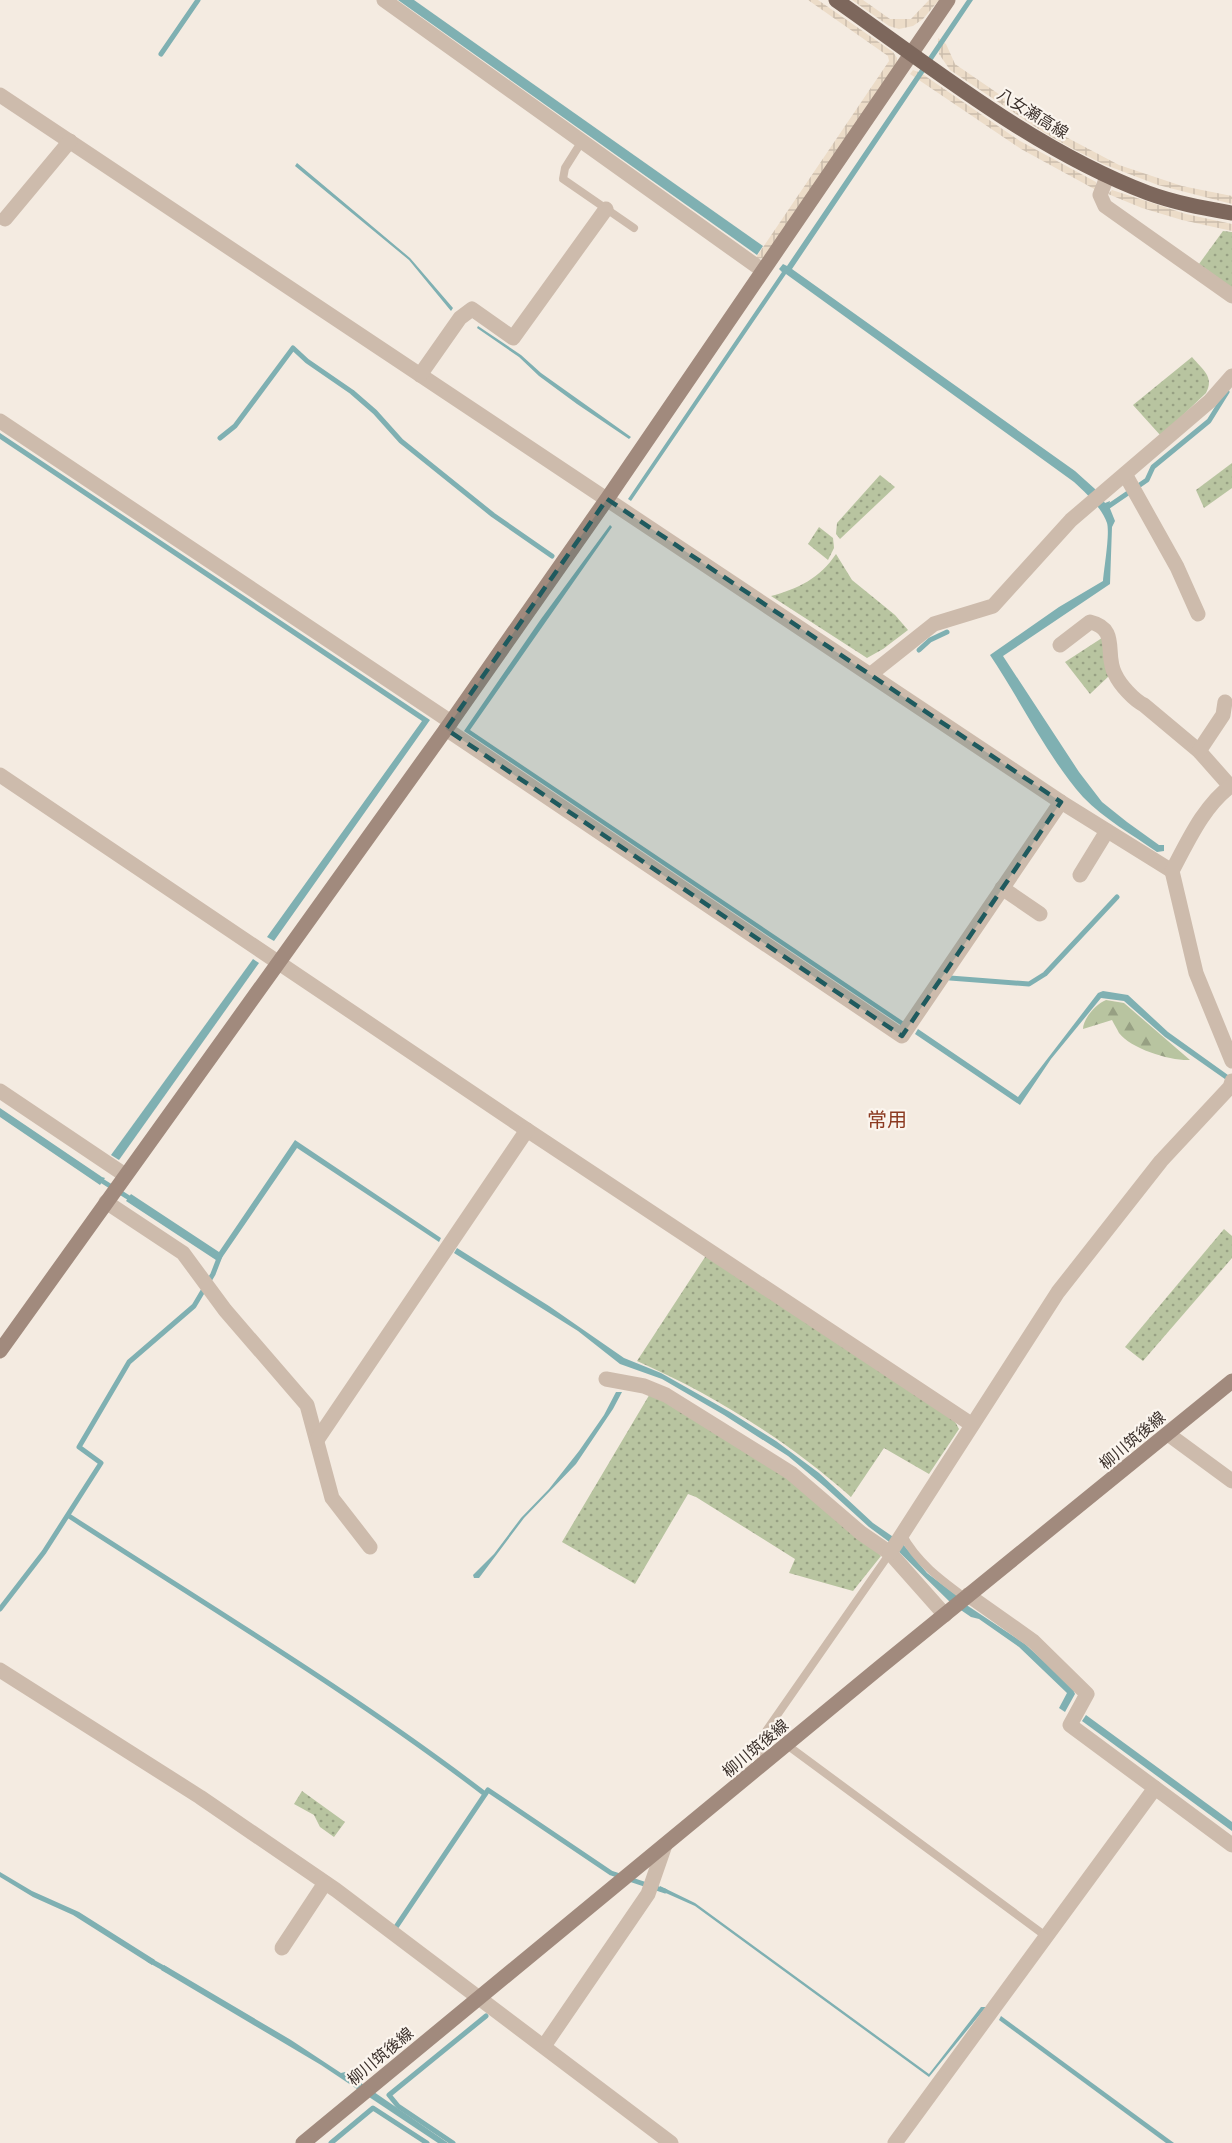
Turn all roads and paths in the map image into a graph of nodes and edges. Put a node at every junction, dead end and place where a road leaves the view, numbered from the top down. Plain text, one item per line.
1 (384, 0) edge
2 (836, 0) edge
3 (948, 0) edge
4 (912, 54) junction
5 (0, 95) edge
6 (69, 141) junction
7 (582, 141) junction
8 (1107, 177) junction
9 (606, 208) junction
10 (1232, 213) edge
11 (5, 219) dead end
12 (634, 228) dead end
13 (762, 270) junction
14 (1232, 296) edge
15 (420, 375) junction
16 (1232, 376) edge
17 (0, 421) edge
18 (1125, 474) junction
19 (607, 499) junction
20 (1198, 614) dead end
21 (1060, 645) dead end
22 (872, 675) junction
23 (1225, 702) dead end
24 (448, 725) junction
25 (1199, 751) junction
26 (0, 775) edge
27 (1231, 786) edge
28 (1061, 801) junction
29 (1107, 831) junction
30 (1172, 871) junction
31 (1080, 876) dead end
32 (1002, 888) junction
33 (1040, 914) dead end
34 (279, 961) junction
35 (1232, 1061) edge
36 (1231, 1085) edge
37 (0, 1091) edge
38 (528, 1130) junction
39 (125, 1175) junction
40 (106, 1202) junction
41 (0, 1351) edge
42 (606, 1379) dead end
43 (1232, 1381) edge
44 (971, 1424) junction
45 (1167, 1434) junction
46 (317, 1440) junction
47 (1232, 1481) edge
48 (902, 1534) junction
49 (370, 1547) dead end
50 (890, 1552) junction
51 (967, 1597) junction
52 (945, 1615) junction
53 (0, 1671) edge
54 (787, 1745) junction
55 (761, 1767) junction
56 (1155, 1788) junction
57 (664, 1845) junction
58 (1232, 1845) edge
59 (325, 1882) junction
60 (1047, 1937) junction
61 (282, 1948) dead end
62 (480, 1997) junction
63 (544, 2046) junction
64 (303, 2143) edge
65 (671, 2143) edge
66 (896, 2143) edge

1 - 7 street
2 - 4 main road, 八女瀬高線
3 - 4 street
4 - 8 main road, 八女瀬高線
4 - 13 street
5 - 6 street
6 - 11 street
6 - 15 street
7 - 9 lane
7 - 13 street
8 - 10 main road, 八女瀬高線
8 - 14 street
9 - 12 lane
9 - 15 street
13 - 19 street
15 - 19 street
16 - 18 street
17 - 24 street
18 - 20 street
18 - 22 street
19 - 22 street
19 - 24 street
21 - 25 street
22 - 28 street
23 - 25 street
24 - 32 street
24 - 34 street
25 - 27 street
26 - 34 street
27 - 30 street
28 - 29 street
28 - 32 street
29 - 30 street
29 - 31 street
30 - 35 street
32 - 33 street
34 - 38 street
34 - 39 street
36 - 44 street
37 - 39 street
38 - 44 street
38 - 46 street
39 - 40 street
40 - 41 street
40 - 46 street
42 - 50 street
43 - 45 street, 柳川筑後線
44 - 48 street
45 - 47 street
45 - 51 street, 柳川筑後線
46 - 49 street
48 - 50 street
48 - 51 lane
50 - 52 street
50 - 55 lane
51 - 52 street, 柳川筑後線
51 - 56 street
52 - 54 street, 柳川筑後線
53 - 59 street
54 - 55 street, 柳川筑後線
54 - 60 lane
55 - 57 street, 柳川筑後線
56 - 58 street
56 - 60 street
57 - 62 street, 柳川筑後線
57 - 63 street
59 - 61 street
59 - 62 street
60 - 66 street
62 - 63 street
62 - 64 street, 柳川筑後線
63 - 65 street

